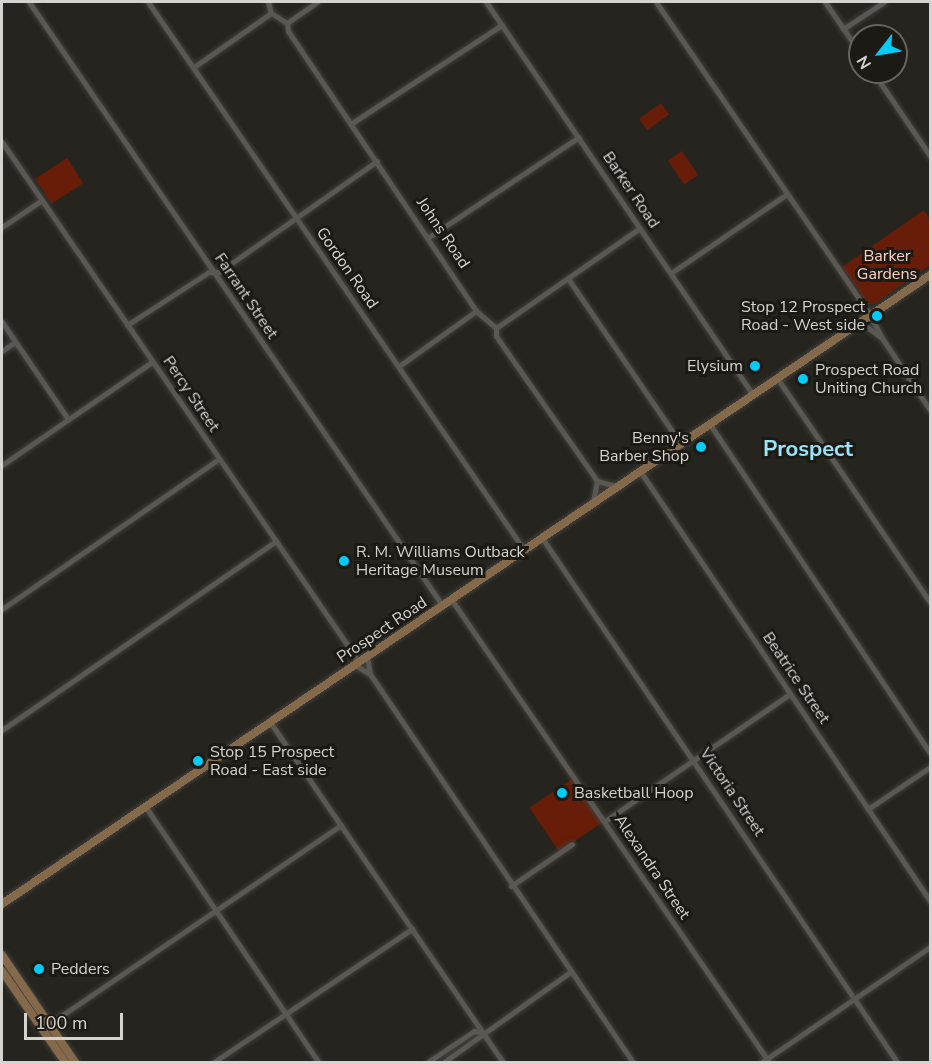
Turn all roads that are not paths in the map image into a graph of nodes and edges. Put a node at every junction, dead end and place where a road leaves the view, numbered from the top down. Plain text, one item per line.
1 (29, 2) edge
2 (148, 2) edge
3 (268, 2) edge
4 (317, 2) edge
5 (486, 2) edge
6 (656, 2) edge
7 (825, 2) edge
8 (884, 2) edge
9 (271, 13) junction
10 (287, 23) junction
11 (502, 25) junction
12 (843, 29) junction
13 (848, 36) edge
14 (194, 68) junction
15 (881, 84) edge
16 (352, 123) junction
17 (579, 137) junction
18 (2, 142) edge
19 (930, 156) edge
20 (377, 161) junction
21 (787, 194) junction
22 (42, 200) junction
23 (295, 219) junction
24 (2, 227) edge
25 (640, 228) junction
26 (429, 237) junction
27 (214, 272) junction
28 (671, 273) junction
29 (930, 277) edge
30 (568, 280) junction
31 (476, 311) junction
32 (872, 313) junction
33 (2, 322) edge
34 (860, 322) junction
35 (127, 325) junction
36 (496, 328) junction
37 (882, 338) junction
38 (15, 342) junction
39 (2, 351) edge
40 (152, 362) junction
41 (399, 366) junction
42 (777, 378) junction
43 (753, 394) junction
44 (930, 410) edge
45 (68, 419) junction
46 (710, 423) junction
47 (680, 443) junction
48 (219, 459) junction
49 (2, 465) edge
50 (640, 471) junction
51 (597, 481) junction
52 (616, 486) junction
53 (593, 502) junction
54 (542, 538) junction
55 (276, 541) junction
56 (524, 550) junction
57 (452, 599) junction
58 (930, 602) edge
59 (442, 605) junction
60 (2, 607) edge
61 (367, 657) junction
62 (357, 663) junction
63 (370, 674) junction
64 (790, 694) junction
65 (270, 722) junction
66 (2, 730) edge
67 (930, 753) edge
68 (693, 760) junction
69 (930, 767) edge
70 (145, 806) junction
71 (868, 809) junction
72 (605, 821) junction
73 (341, 825) junction
74 (572, 844) dead end
75 (511, 886) junction
76 (930, 901) edge
77 (2, 904) edge
78 (215, 912) junction
79 (411, 929) junction
80 (930, 947) edge
81 (2, 955) edge
82 (2, 971) edge
83 (570, 972) junction
84 (854, 998) junction
85 (285, 1014) junction
86 (46, 1027) junction
87 (482, 1032) junction
88 (766, 1061) edge
89 (65, 1062) edge
90 (75, 1062) edge
91 (214, 1062) edge
92 (318, 1062) edge
93 (428, 1062) edge
94 (444, 1062) edge
95 (503, 1062) edge
96 (633, 1062) edge
97 (897, 1062) edge

1 - 27 street, Farrant Street
2 - 14 street, Gordon Road
3 - 9 street
4 - 10 street
5 - 11 street, Barker Road
6 - 21 street
7 - 12 street
8 - 12 street
9 - 10 street
9 - 14 street
10 - 16 street, Johns Road
11 - 16 street
11 - 17 street, Barker Road
12 - 13 street
14 - 23 street, Gordon Road
15 - 19 street
16 - 20 street, Johns Road
17 - 25 street, Barker Road
17 - 26 street
18 - 22 street, Percy Street
20 - 23 street
20 - 26 street, Johns Road
21 - 28 street
21 - 32 street
22 - 24 street
22 - 35 street, Percy Street
23 - 27 street
23 - 41 street, Gordon Road
25 - 28 street, Barker Road
25 - 30 street
26 - 31 street, Johns Road
27 - 35 street
27 - 59 street, Farrant Street
28 - 43 street, Barker Road
29 - 32 main road, Prospect Road
30 - 36 street
30 - 47 street
31 - 36 street, Johns Road
31 - 41 street
32 - 34 main road, Prospect Road
32 - 37 street
33 - 38 street
34 - 37 street
34 - 42 main road, Prospect Road
35 - 40 street, Percy Street
36 - 51 street, Johns Road
37 - 44 street
38 - 39 street
38 - 45 street
40 - 45 street
40 - 48 street, Percy Street
41 - 56 street, Gordon Road
42 - 43 main road, Prospect Road
42 - 58 street
43 - 46 main road, Prospect Road
45 - 49 street
46 - 47 main road, Prospect Road
46 - 67 street
47 - 50 main road, Prospect Road
48 - 55 street, Percy Street
48 - 60 street
50 - 52 main road, Prospect Road
50 - 64 street, Beatrice Street
51 - 52 street
51 - 53 street
52 - 53 main road, Prospect Road
53 - 54 main road, Prospect Road
54 - 56 main road, Prospect Road
54 - 68 street, Victoria Street
55 - 62 street, Percy Street
55 - 66 street
56 - 57 main road, Prospect Road
57 - 59 main road, Prospect Road
57 - 72 street, Alexandra Street
59 - 61 main road, Prospect Road
61 - 62 main road, Prospect Road
61 - 63 street
62 - 63 street
62 - 65 main road, Prospect Road
63 - 75 street
64 - 68 street
64 - 71 street, Beatrice Street
65 - 70 main road, Prospect Road
65 - 73 street
68 - 72 street
68 - 84 street, Victoria Street
69 - 71 street
70 - 77 main road, Prospect Road
70 - 78 street
71 - 76 street, Beatrice Street
72 - 88 street, Alexandra Street
73 - 78 street
73 - 79 street
74 - 75 street
75 - 83 street
78 - 85 street
78 - 86 street
79 - 85 street
79 - 87 street
80 - 84 street
81 - 86 main road
82 - 86 main road
83 - 87 street
83 - 96 street
84 - 88 street
84 - 97 street, Victoria Street
85 - 91 street
85 - 92 street
86 - 89 main road
86 - 90 main road
87 - 93 street
87 - 94 street
87 - 95 street

